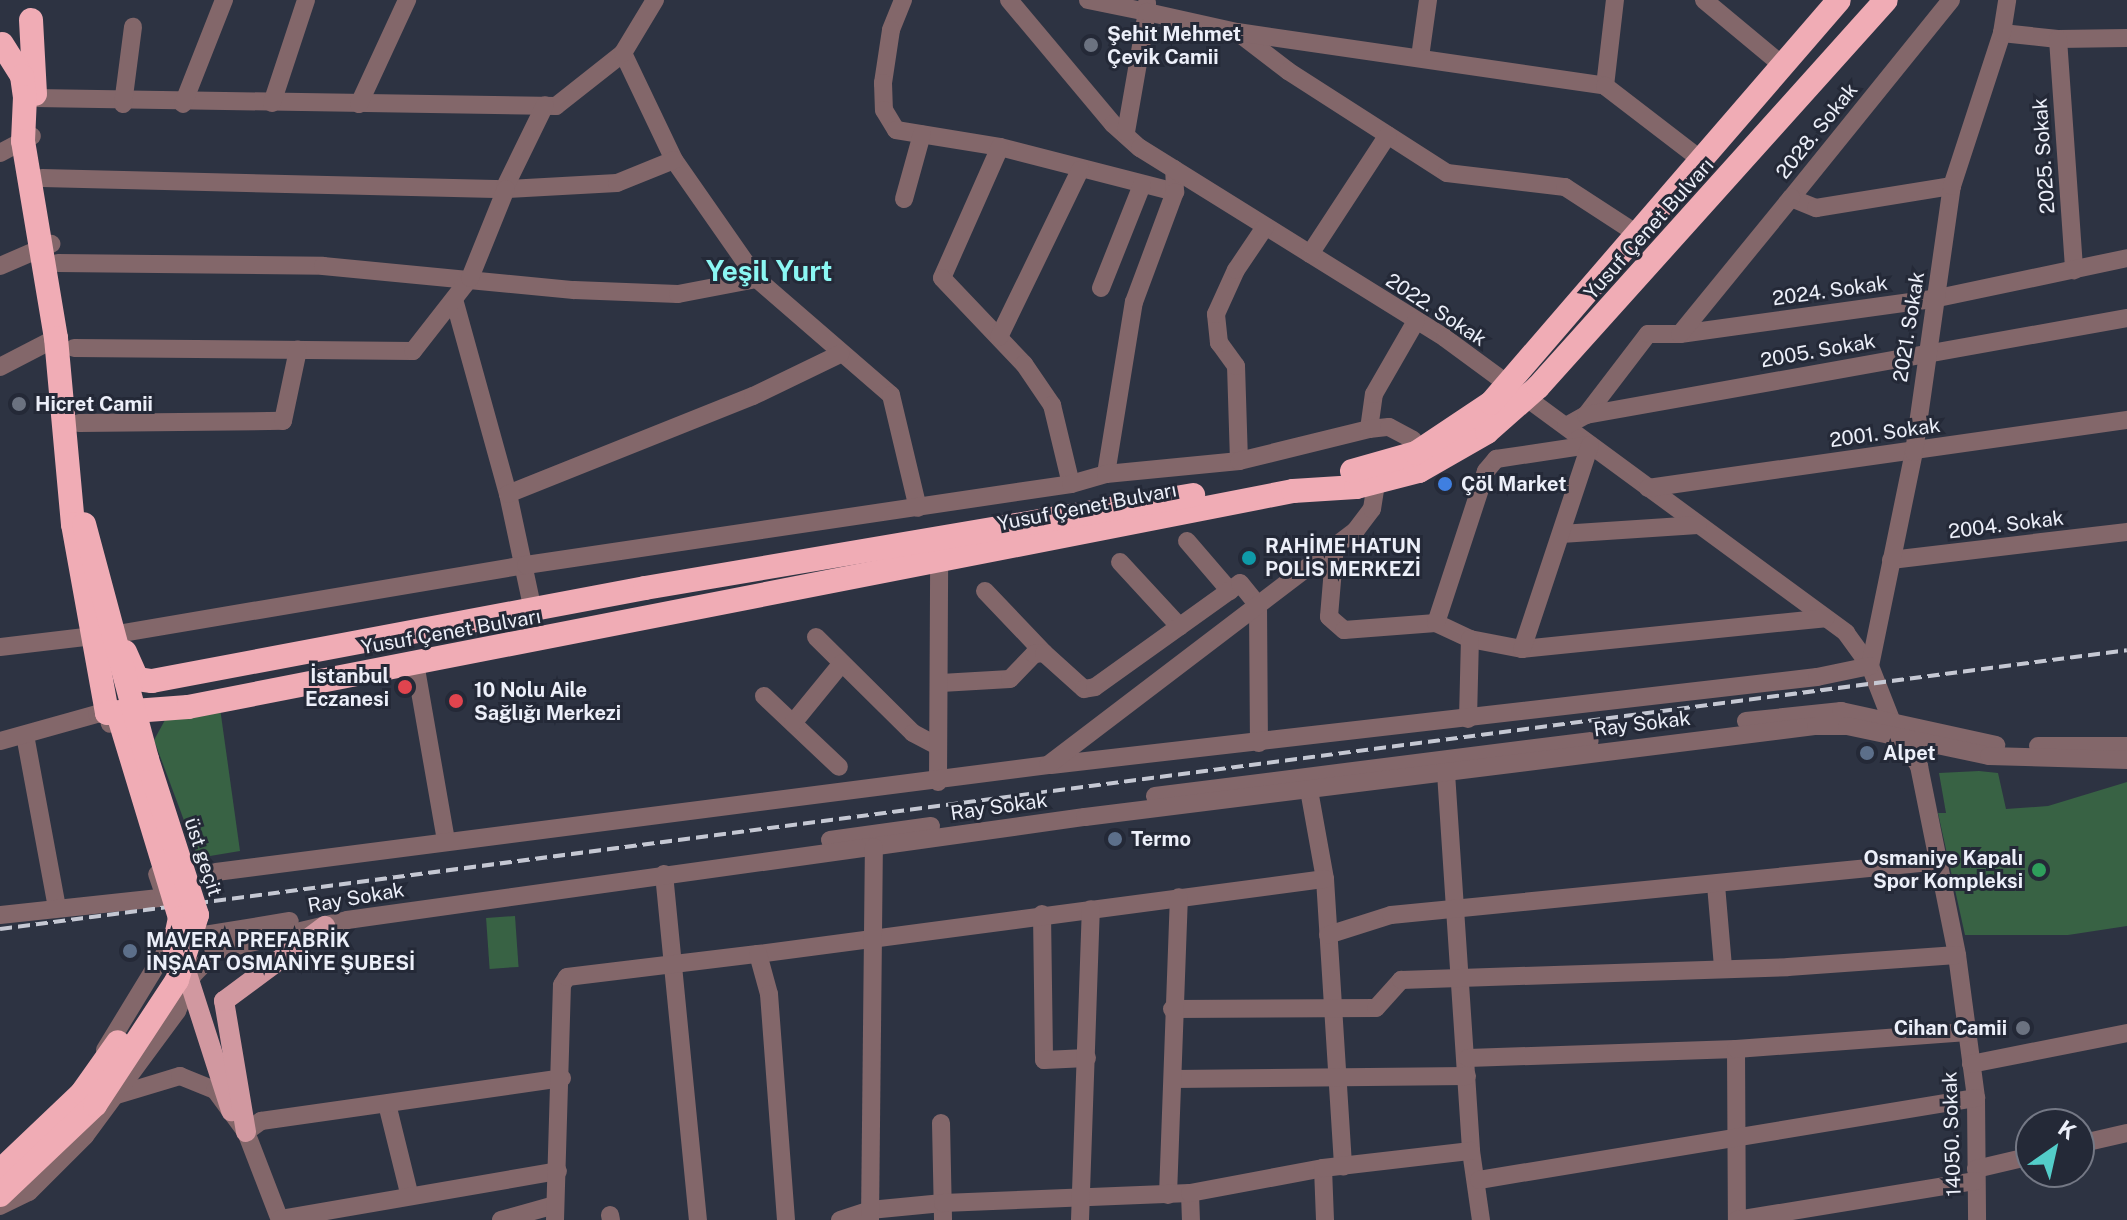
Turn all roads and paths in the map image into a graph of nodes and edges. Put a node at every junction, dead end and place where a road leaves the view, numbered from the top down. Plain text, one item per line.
1 (224, 0) edge
2 (306, 0) edge
3 (407, 0) edge
4 (655, 0) edge
5 (903, 0) edge
6 (1009, 0) edge
7 (1088, 0) edge
8 (1428, 0) edge
9 (1615, 0) edge
10 (1704, 0) edge
11 (1839, 0) edge
12 (1886, 0) edge
13 (1951, 0) edge
14 (2007, 0) edge
15 (1147, 6) edge
16 (33, 10) edge
17 (133, 27) dead end
18 (1237, 32) junction
19 (2002, 33) junction
20 (2127, 38) edge
21 (2058, 39) junction
22 (1, 44) edge
23 (623, 53) junction
24 (1420, 57) junction
25 (1782, 65) junction
26 (1605, 86) junction
27 (35, 98) junction
28 (272, 103) junction
29 (123, 104) junction
30 (183, 104) junction
31 (359, 104) junction
32 (545, 105) junction
33 (1126, 132) junction
34 (922, 134) junction
35 (1388, 135) junction
36 (27, 139) junction
37 (1000, 147) junction
38 (0, 153) edge
39 (1700, 159) junction
40 (674, 160) junction
41 (1174, 169) junction
42 (1080, 170) junction
43 (42, 178) junction
44 (1142, 185) junction
45 (1952, 186) junction
46 (505, 188) junction
47 (1175, 192) junction
48 (1791, 198) junction
49 (904, 199) dead end
50 (1265, 227) junction
51 (1639, 235) junction
52 (51, 252) junction
53 (1310, 254) junction
54 (2127, 258) edge
55 (0, 266) edge
56 (2074, 270) junction
57 (470, 278) junction
58 (757, 279) junction
59 (1101, 288) dead end
60 (1938, 298) junction
61 (455, 303) junction
62 (2127, 318) edge
63 (1416, 321) junction
64 (1680, 334) junction
65 (999, 337) junction
66 (65, 343) junction
67 (298, 350) junction
68 (840, 354) junction
69 (1925, 354) junction
70 (0, 367) edge
71 (1516, 394) junction
72 (1586, 415) junction
73 (2127, 420) edge
74 (79, 423) junction
75 (1566, 426) junction
76 (1369, 429) junction
77 (1413, 440) dead end
78 (1590, 445) junction
79 (1914, 452) junction
80 (1239, 461) junction
81 (1106, 474) junction
82 (1378, 474) junction
83 (1071, 484) junction
84 (1648, 488) junction
85 (508, 494) junction
86 (918, 508) junction
87 (79, 524) junction
88 (1698, 525) junction
89 (2127, 532) edge
90 (1561, 534) junction
91 (1187, 541) dead end
92 (1335, 545) junction
93 (1891, 560) junction
94 (939, 561) junction
95 (1120, 562) dead end
96 (526, 565) junction
97 (985, 591) dead end
98 (1230, 591) junction
99 (1258, 605) junction
100 (533, 611) junction
101 (1825, 618) junction
102 (1436, 623) junction
103 (1180, 627) junction
104 (117, 634) junction
105 (93, 636) junction
106 (816, 637) dead end
107 (1470, 639) junction
108 (0, 647) edge
109 (1522, 649) junction
110 (1044, 653) junction
111 (415, 663) junction
112 (842, 663) junction
113 (1870, 666) junction
114 (941, 683) junction
115 (764, 696) dead end
116 (107, 713) junction
117 (1468, 719) junction
118 (793, 723) junction
119 (1896, 729) junction
120 (25, 735) junction
121 (0, 741) edge
122 (1259, 743) junction
123 (937, 746) junction
124 (2127, 746) edge
125 (2127, 760) edge
126 (1048, 765) junction
127 (839, 767) dead end
128 (1446, 773) junction
129 (938, 782) junction
130 (1309, 790) junction
131 (446, 840) junction
132 (874, 847) junction
133 (1940, 861) junction
134 (216, 872) dead end
135 (664, 874) junction
136 (1325, 879) junction
137 (1716, 885) junction
138 (1179, 897) junction
139 (57, 908) junction
140 (1091, 909) junction
141 (1456, 912) junction
142 (1042, 914) junction
143 (0, 915) edge
144 (325, 926) junction
145 (1328, 935) junction
146 (871, 942) junction
147 (178, 943) junction
148 (758, 954) junction
149 (1957, 955) junction
150 (673, 963) junction
151 (1723, 966) junction
152 (1460, 979) junction
153 (189, 984) junction
154 (1330, 1007) junction
155 (1172, 1009) junction
156 (1967, 1032) junction
157 (2127, 1033) edge
158 (1736, 1049) junction
159 (1087, 1058) junction
160 (1971, 1064) junction
161 (1468, 1067) junction
162 (562, 1078) junction
163 (1337, 1078) junction
164 (1174, 1079) junction
165 (117, 1095) junction
166 (1976, 1098) junction
167 (387, 1104) junction
168 (231, 1111) junction
169 (941, 1123) dead end
170 (246, 1132) junction
171 (2127, 1133) edge
172 (1739, 1137) junction
173 (2095, 1140) edge
174 (1471, 1151) junction
175 (0, 1162) edge
176 (2015, 1162) edge
177 (1343, 1166) junction
178 (1323, 1168) junction
179 (0, 1171) edge
180 (558, 1171) junction
181 (1976, 1175) junction
182 (1479, 1180) junction
183 (409, 1193) junction
184 (1190, 1193) junction
185 (0, 1195) edge
186 (1168, 1195) junction
187 (1081, 1197) junction
188 (0, 1206) edge
189 (999, 1211) edge
190 (943, 1212) edge
191 (555, 1213) edge
192 (870, 1215) edge
193 (280, 1219) edge
194 (501, 1220) edge
195 (698, 1220) edge
196 (786, 1220) edge
197 (840, 1220) edge
198 (1080, 1220) edge
199 (1191, 1220) edge
200 (1325, 1220) edge
201 (1481, 1220) edge
202 (1737, 1220) edge
203 (1977, 1220) edge

1 - 30 street
2 - 28 street
3 - 31 street
4 - 23 street
5 - 34 street
6 - 33 street, 2022. Sokak
7 - 15 street
8 - 24 street
9 - 26 street
10 - 25 street
11 - 25 highway, Yusuf Çenet Bulvarı
12 - 71 highway, Yusuf Çenet Bulvarı
13 - 48 street, 2028. Sokak
14 - 19 street, 2021. Sokak
15 - 18 street
15 - 33 street
16 - 22 highway
16 - 27 highway
17 - 29 street
18 - 24 street
18 - 35 street
19 - 21 street
19 - 45 street, 2021. Sokak
20 - 21 street
21 - 56 street, 2025. Sokak
22 - 36 highway
23 - 32 street
23 - 40 street
24 - 26 street
25 - 39 highway, Yusuf Çenet Bulvarı
26 - 39 street
27 - 29 street
27 - 36 highway
28 - 30 street
28 - 31 street
29 - 30 street
31 - 32 street
32 - 46 street
33 - 41 street, 2022. Sokak
34 - 37 street
34 - 49 street
35 - 51 street
35 - 53 street
36 - 38 street
36 - 43 highway
36 - 52 highway
37 - 42 street
37 - 65 street
39 - 51 highway, Yusuf Çenet Bulvarı
40 - 46 street
40 - 58 street
41 - 47 street
41 - 50 street, 2022. Sokak
42 - 44 street
42 - 65 street
43 - 46 street
43 - 52 highway
44 - 47 street
44 - 59 street
45 - 48 street, 2028. Sokak
45 - 60 street, 2021. Sokak
46 - 57 street
47 - 81 street
48 - 64 street
50 - 53 street, 2022. Sokak
50 - 80 street
51 - 71 highway, Yusuf Çenet Bulvarı
52 - 55 street
52 - 57 street
52 - 66 highway
53 - 63 street, 2022. Sokak
54 - 56 street, 2024. Sokak
56 - 60 street, 2024. Sokak
57 - 58 street
57 - 61 street
58 - 68 street
60 - 64 street, 2024. Sokak
60 - 69 street, 2021. Sokak
61 - 67 street
61 - 85 street
62 - 69 street, 2005. Sokak
63 - 71 street, 2022. Sokak
63 - 76 street
64 - 72 street, 2024. Sokak
65 - 83 street
66 - 67 street
66 - 70 street
66 - 74 highway
66 - 87 highway
67 - 74 street
68 - 85 street
68 - 86 street
69 - 72 street, 2005. Sokak
69 - 79 street, 2021. Sokak
71 - 75 street, 2022. Sokak
71 - 82 highway, Yusuf Çenet Bulvarı
72 - 75 street, 2005. Sokak
73 - 79 street, 2001. Sokak
74 - 87 highway
75 - 78 street, 2022. Sokak
76 - 77 street
76 - 80 street
78 - 84 street, 2022. Sokak
78 - 90 street
78 - 102 street
79 - 84 street, 2001. Sokak
79 - 93 street, 2021. Sokak
80 - 81 street
81 - 83 street
82 - 92 street
82 - 94 highway, Yusuf Çenet Bulvarı
82 - 100 highway, Yusuf Çenet Bulvarı
83 - 86 street
84 - 88 street, 2022. Sokak
85 - 96 street
86 - 96 street
87 - 104 highway
87 - 105 highway
87 - 179 highway, bridge
87 - 185 highway, üst geçit, bridge
88 - 90 street
88 - 101 street, 2022. Sokak
89 - 93 street, 2004. Sokak
90 - 109 street
91 - 98 street
92 - 99 street
92 - 102 street
93 - 113 street, 2021. Sokak
94 - 111 highway, Yusuf Çenet Bulvarı
94 - 114 street
95 - 103 street
96 - 100 street
96 - 104 street
97 - 110 street
98 - 99 street
98 - 103 street
99 - 122 street
99 - 126 street
100 - 104 highway, Yusuf Çenet Bulvarı
101 - 109 street
101 - 113 street, 2022. Sokak
102 - 107 street
103 - 110 street
105 - 108 street
105 - 116 highway
106 - 112 street
107 - 109 street
107 - 117 street
110 - 114 street
111 - 116 highway, Yusuf Çenet Bulvarı
111 - 131 street
112 - 118 street
112 - 123 street
113 - 117 street
113 - 119 street, 14050. Sokak
114 - 123 street
115 - 118 street
116 - 120 street
116 - 139 street
117 - 122 street
118 - 127 street
119 - 124 street
119 - 125 street, Ray Sokak
119 - 128 street, Ray Sokak
119 - 133 street, 14050. Sokak
119 - 147 street
120 - 121 street
120 - 139 street
122 - 126 street
123 - 129 street
126 - 129 street
128 - 130 street, Ray Sokak
128 - 141 street
129 - 131 street
130 - 132 street, Ray Sokak
130 - 136 street
131 - 134 street
132 - 135 street, Ray Sokak
132 - 146 street
133 - 137 street
133 - 149 street, 14050. Sokak
135 - 144 street, Ray Sokak
135 - 150 street
136 - 138 street
136 - 145 street
137 - 141 street
137 - 151 street
138 - 140 street
138 - 155 street
139 - 143 street
140 - 142 street
140 - 159 street
141 - 145 street
141 - 152 street
142 - 146 street
142 - 159 street
144 - 153 street, Ray Sokak
144 - 170 main road
145 - 154 street
146 - 148 street
146 - 192 street
147 - 153 main road
147 - 175 street
148 - 150 street
148 - 196 street
149 - 151 street
149 - 156 street, 14050. Sokak
150 - 162 street
150 - 195 street
151 - 152 street
152 - 154 street
152 - 161 street
153 - 165 street, Ray Sokak
153 - 168 main road
154 - 155 street
154 - 163 street
155 - 164 street
156 - 158 street
156 - 160 street, 14050. Sokak
157 - 160 street
158 - 161 street
158 - 172 street
159 - 187 street
160 - 166 street, 14050. Sokak
161 - 163 street
161 - 174 street
162 - 167 street
162 - 180 street
163 - 164 street
163 - 177 street
164 - 186 street
165 - 168 street
165 - 188 street, Ray Sokak
166 - 172 street
166 - 181 street, 14050. Sokak
167 - 170 street
167 - 183 street
168 - 170 street
169 - 190 street
170 - 193 street
171 - 173 street
172 - 182 street
172 - 202 street
174 - 177 street
174 - 182 street
176 - 181 street
177 - 178 street
178 - 184 street
178 - 200 street
180 - 183 street
180 - 191 street
181 - 202 street
181 - 203 street, 14050. Sokak
182 - 201 street
183 - 193 street
184 - 186 street
184 - 199 street
186 - 187 street
187 - 189 street
187 - 198 street
189 - 190 street
190 - 192 street
191 - 194 street
192 - 197 street

